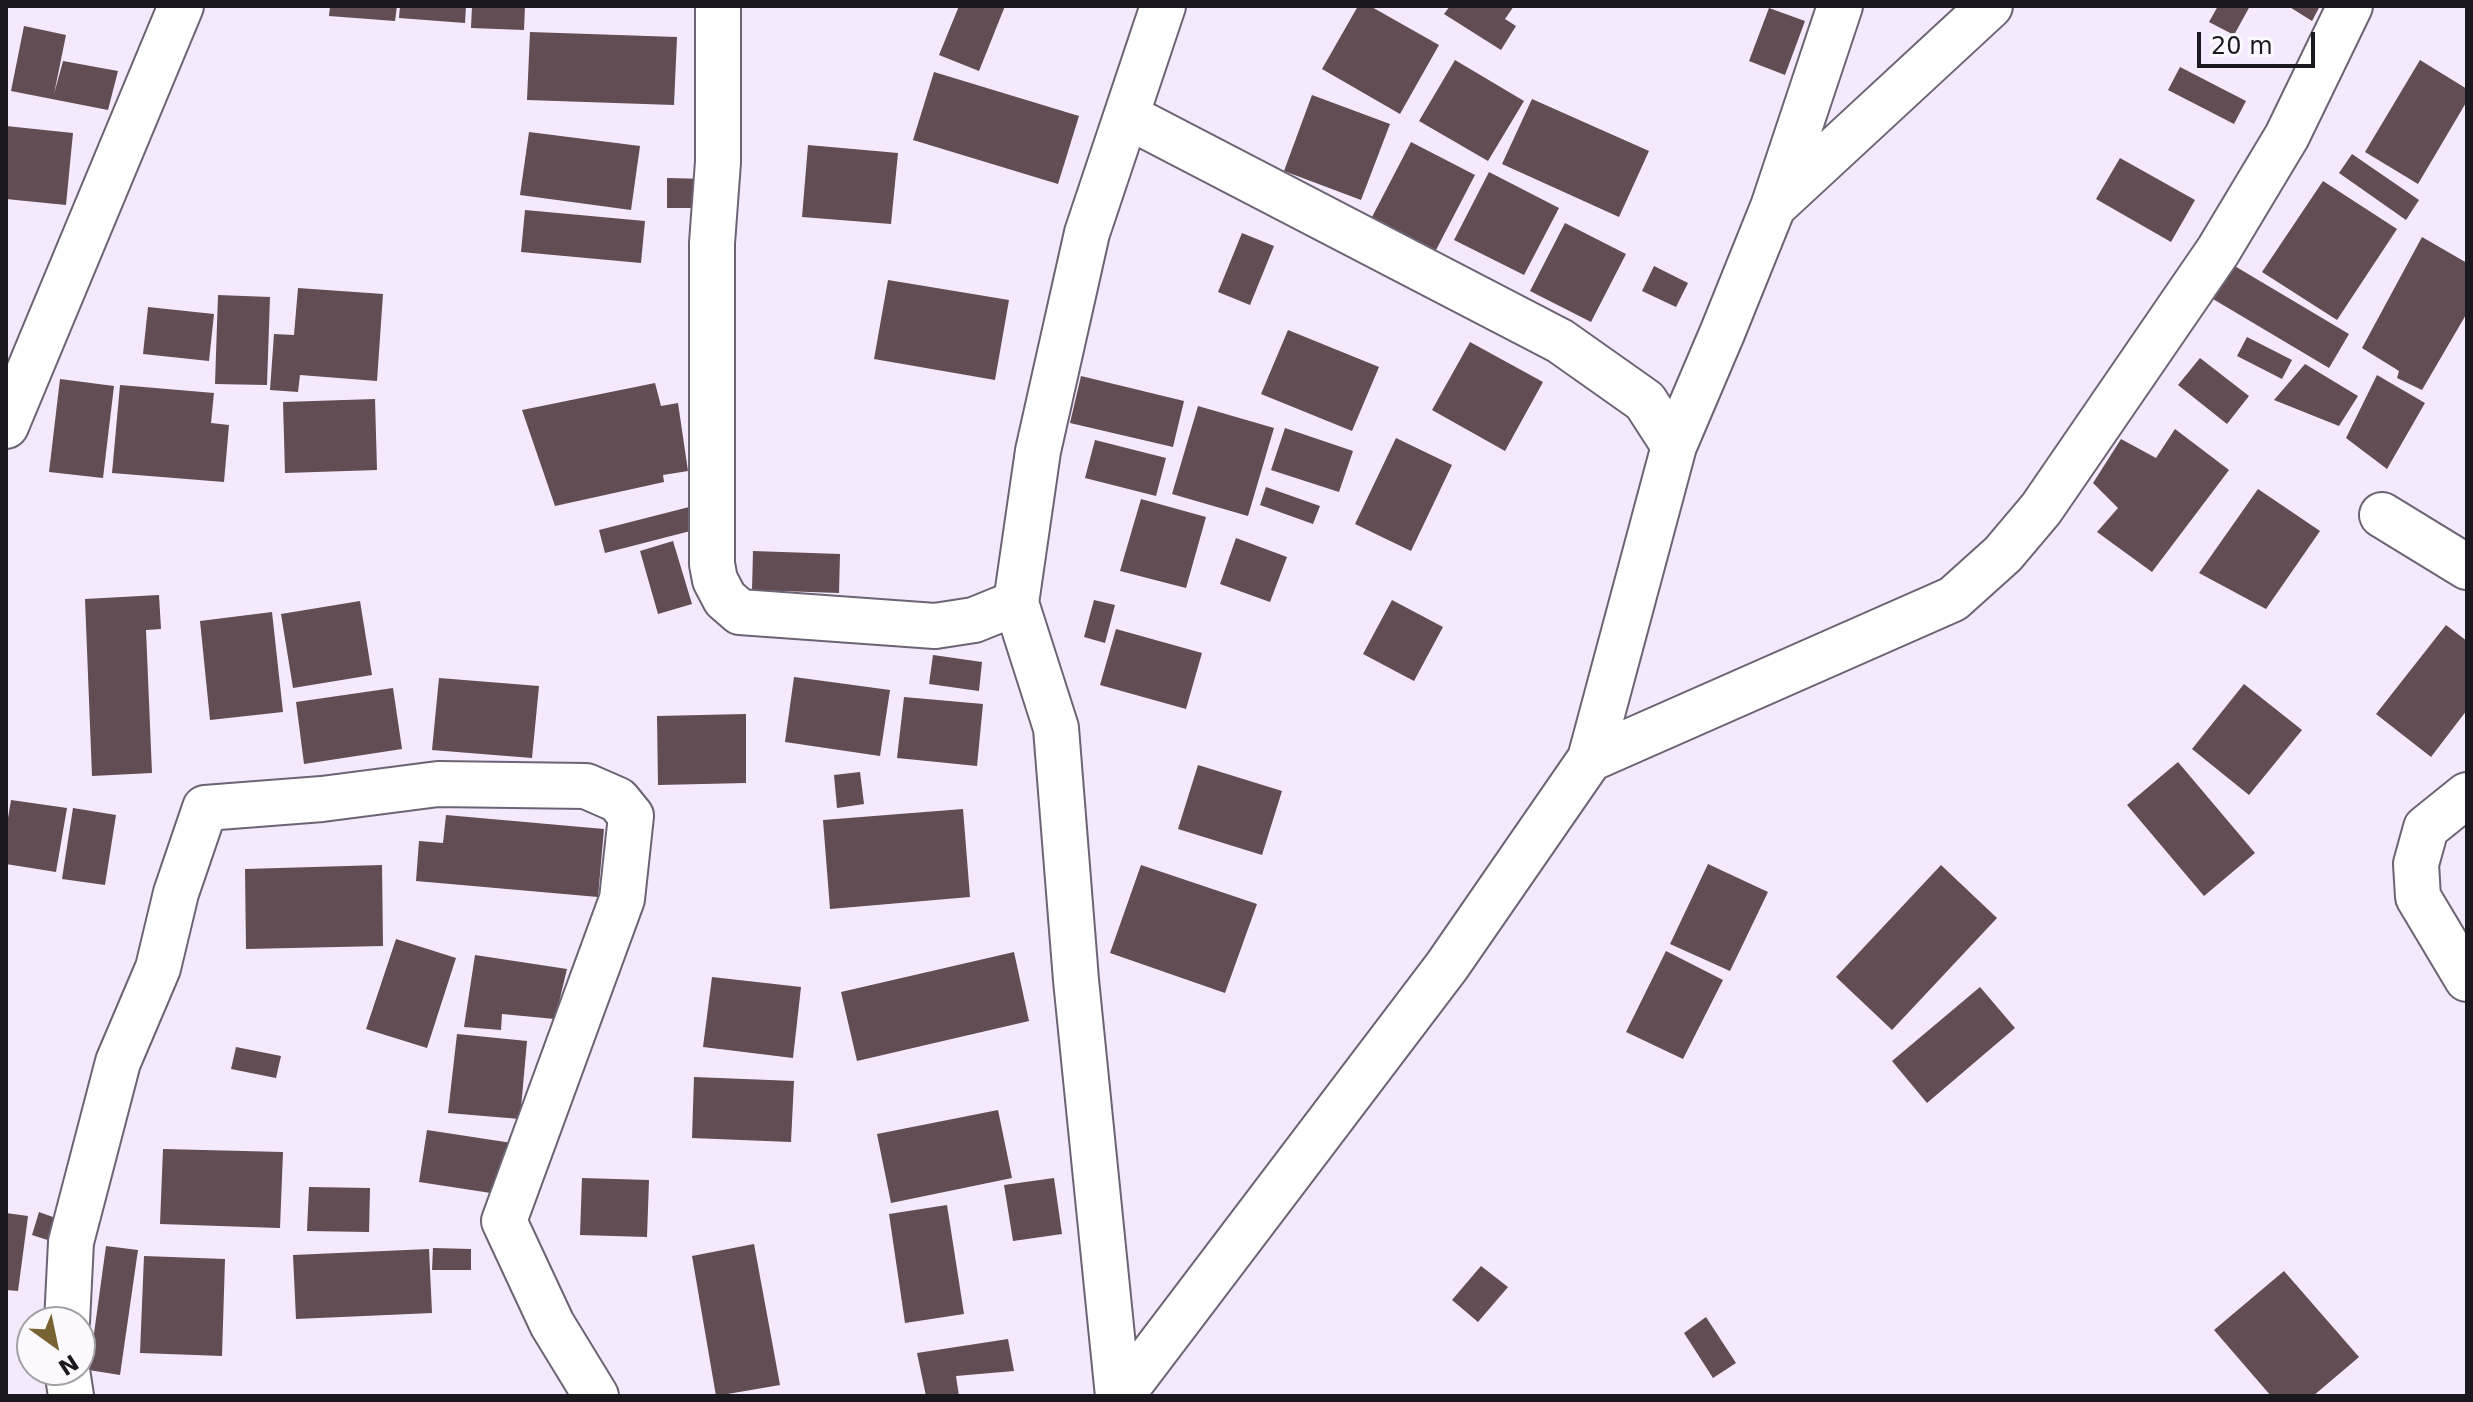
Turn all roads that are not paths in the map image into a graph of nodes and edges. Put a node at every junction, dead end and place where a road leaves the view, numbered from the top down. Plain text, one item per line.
1 (181, 6) edge
2 (718, 6) edge
3 (1163, 6) edge
4 (1840, 6) edge
5 (1990, 6) edge
6 (2350, 6) edge
7 (1127, 116) junction
8 (1773, 207) junction
9 (6, 426) edge
10 (1674, 446) junction
11 (2382, 515) dead end
12 (2467, 567) edge
13 (1016, 603) junction
14 (1590, 759) junction
15 (2467, 795) edge
16 (2467, 979) edge
17 (68, 1306) edge
18 (596, 1396) edge
19 (1120, 1396) edge

1 - 9 street
2 - 13 street
3 - 7 street
4 - 8 street
5 - 8 street
6 - 14 street
7 - 10 street
7 - 13 street
8 - 10 street
10 - 14 street
11 - 12 street
13 - 19 street
14 - 19 street
15 - 16 street
17 - 18 street

